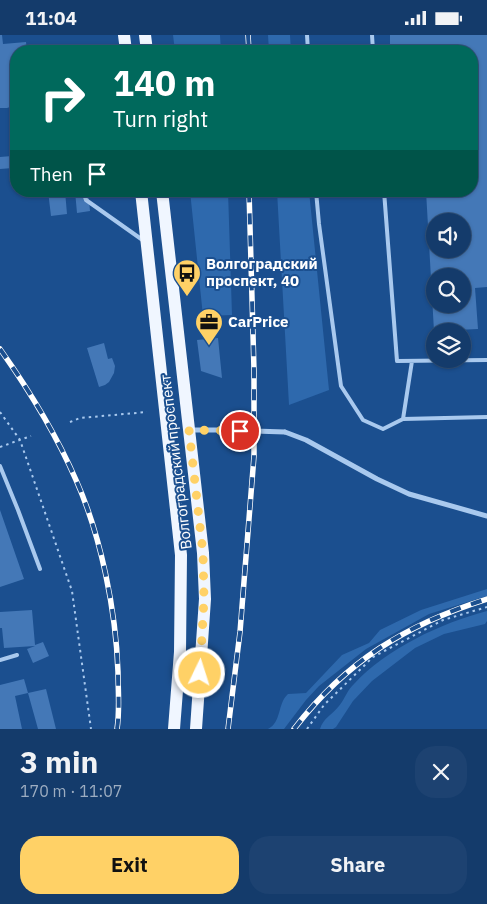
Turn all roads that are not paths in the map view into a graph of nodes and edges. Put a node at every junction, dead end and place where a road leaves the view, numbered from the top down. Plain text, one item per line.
1 (85, 197) edge
2 (142, 197) edge
3 (163, 197) edge
4 (316, 197) edge
5 (384, 197) edge
6 (146, 243) junction
7 (487, 360) edge
8 (412, 361) junction
9 (487, 417) edge
10 (402, 419) junction
11 (189, 430) junction
12 (0, 466) edge
13 (487, 516) edge
14 (40, 569) dead end
15 (17, 655) dead end
16 (0, 660) edge
17 (174, 729) edge
18 (196, 729) edge

1 - 6 lane
2 - 6 main road, Волгоградский проспект
3 - 11 main road, Волгоградский проспект
4 - 10 lane
5 - 8 lane
6 - 17 main road, Волгоградский проспект
7 - 8 lane
8 - 10 lane
9 - 10 lane
11 - 13 street, bridge
11 - 18 main road, Волгоградский проспект
12 - 14 lane
15 - 16 lane

